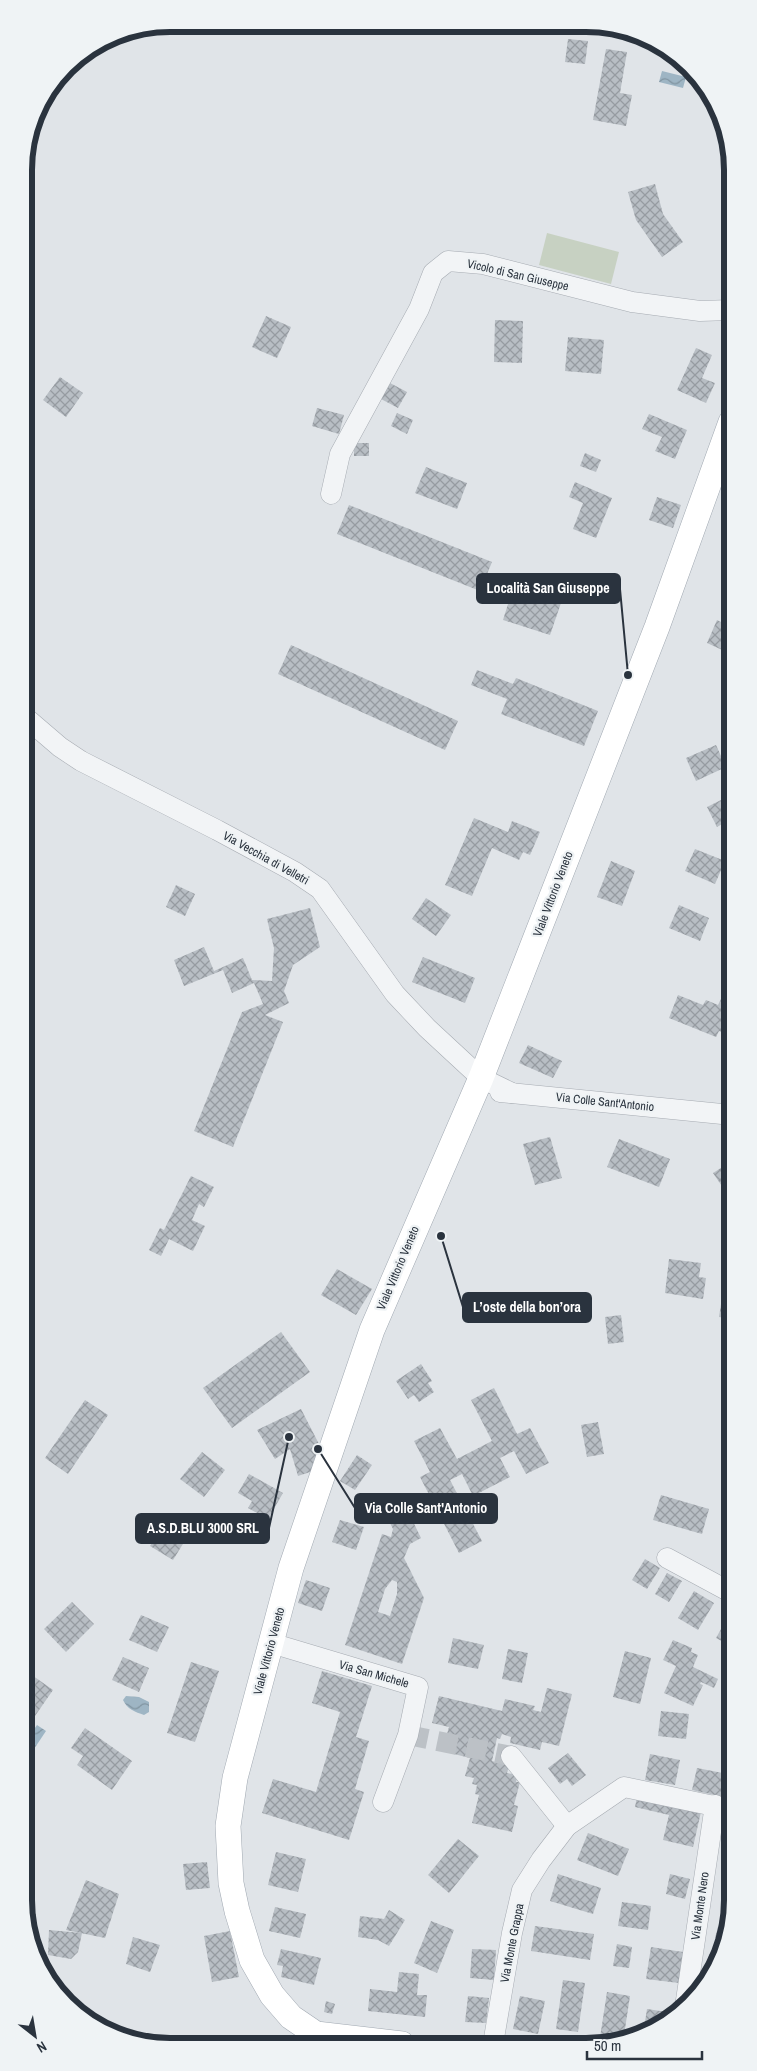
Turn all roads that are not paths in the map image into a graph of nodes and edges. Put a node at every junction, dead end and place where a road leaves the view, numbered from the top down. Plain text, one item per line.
1 (724, 310) edge
2 (724, 441) edge
3 (331, 494) dead end
4 (33, 724) edge
5 (478, 1084) junction
6 (724, 1114) edge
7 (667, 1558) dead end
8 (724, 1589) edge
9 (271, 1643) junction
10 (512, 1756) tunnel mouth
11 (383, 1802) dead end
12 (724, 1808) edge
13 (567, 1826) junction
14 (688, 1994) edge
15 (350, 2038) edge
16 (494, 2038) edge

1 - 3 street, Vicolo di San Giuseppe
2 - 5 main road, Viale Vittorio Veneto
4 - 5 street, Via Vecchia di Velletri
5 - 6 street, Via Colle Sant'Antonio
5 - 9 main road, Viale Vittorio Veneto
7 - 8 street
9 - 11 street, Via San Michele
9 - 15 main road, Viale Vittorio Veneto
10 - 13 street
12 - 13 street, Via Monte Grappa
12 - 14 street, Via Monte Nero
13 - 16 street, Via Monte Grappa

